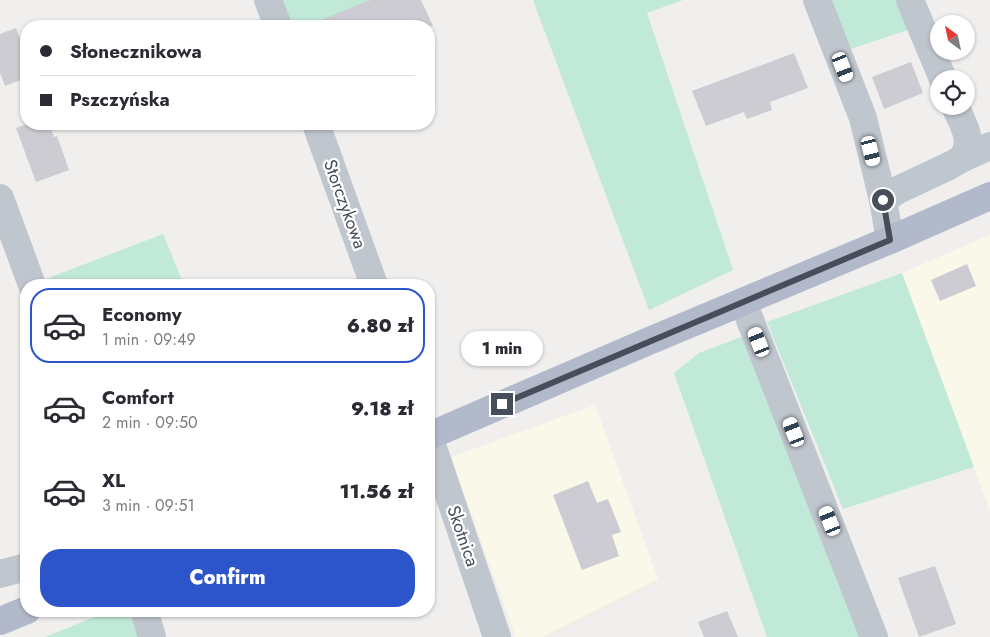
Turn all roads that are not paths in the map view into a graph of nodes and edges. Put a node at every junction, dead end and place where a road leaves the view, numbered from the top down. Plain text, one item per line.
1 (268, 0) edge
2 (817, 0) edge
3 (910, 0) edge
4 (276, 20) edge
5 (939, 70) edge
6 (959, 115) edge
7 (318, 130) edge
8 (990, 146) edge
9 (963, 158) junction
10 (990, 196) edge
11 (0, 198) edge
12 (883, 200) junction
13 (890, 240) junction
14 (30, 279) edge
15 (372, 279) edge
16 (743, 302) junction
17 (435, 433) edge
18 (435, 454) edge
19 (20, 569) edge
20 (0, 574) edge
21 (20, 613) edge
22 (146, 617) edge
23 (0, 621) edge
24 (152, 637) edge
25 (496, 637) edge
26 (874, 637) edge

1 - 4 street
2 - 12 street
3 - 5 street
6 - 9 street
7 - 15 street, Storczykowa
8 - 9 street
9 - 12 street
10 - 13 main road
11 - 14 street
12 - 13 street
13 - 16 main road
16 - 17 main road
16 - 26 street
18 - 25 street, Skotnica
19 - 20 street
21 - 23 main road
22 - 24 street

